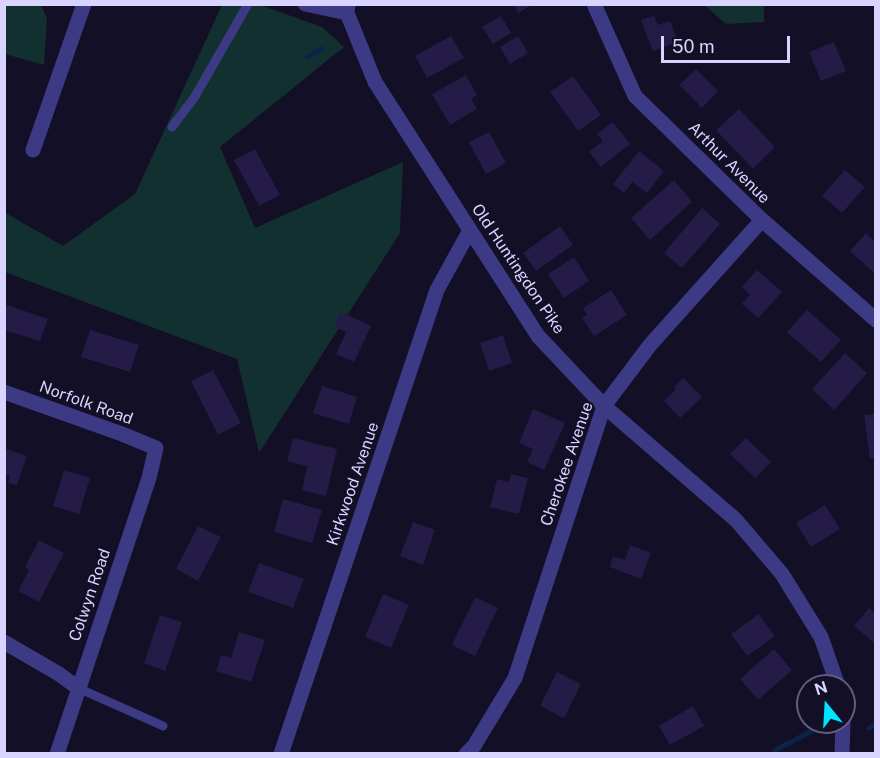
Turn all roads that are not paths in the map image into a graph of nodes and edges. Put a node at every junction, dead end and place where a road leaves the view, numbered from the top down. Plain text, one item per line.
1 (84, 4) edge
2 (248, 4) edge
3 (305, 4) edge
4 (594, 4) edge
5 (347, 9) edge
6 (171, 127) dead end
7 (33, 150) dead end
8 (762, 220) junction
9 (470, 230) junction
10 (876, 320) edge
11 (4, 392) edge
12 (604, 406) junction
13 (156, 448) joint
14 (4, 642) edge
15 (834, 674) edge
16 (78, 688) junction
17 (163, 726) dead end
18 (843, 734) edge
19 (57, 753) edge
20 (281, 753) edge
21 (466, 753) edge
22 (842, 753) edge

1 - 7 street
2 - 6 lane
3 - 5 street
4 - 8 street, Arthur Avenue
5 - 9 street, Old Huntingdon Pike
8 - 10 street, Arthur Avenue
8 - 12 street, Cherokee Avenue
9 - 12 street, Old Huntingdon Pike
9 - 20 street, Kirkwood Avenue
11 - 13 street, Norfolk Road
12 - 15 street, Old Huntingdon Pike
12 - 21 street, Cherokee Avenue
13 - 16 street, Colwyn Road
14 - 16 street
16 - 17 lane
16 - 19 street, Colwyn Road
18 - 22 street

